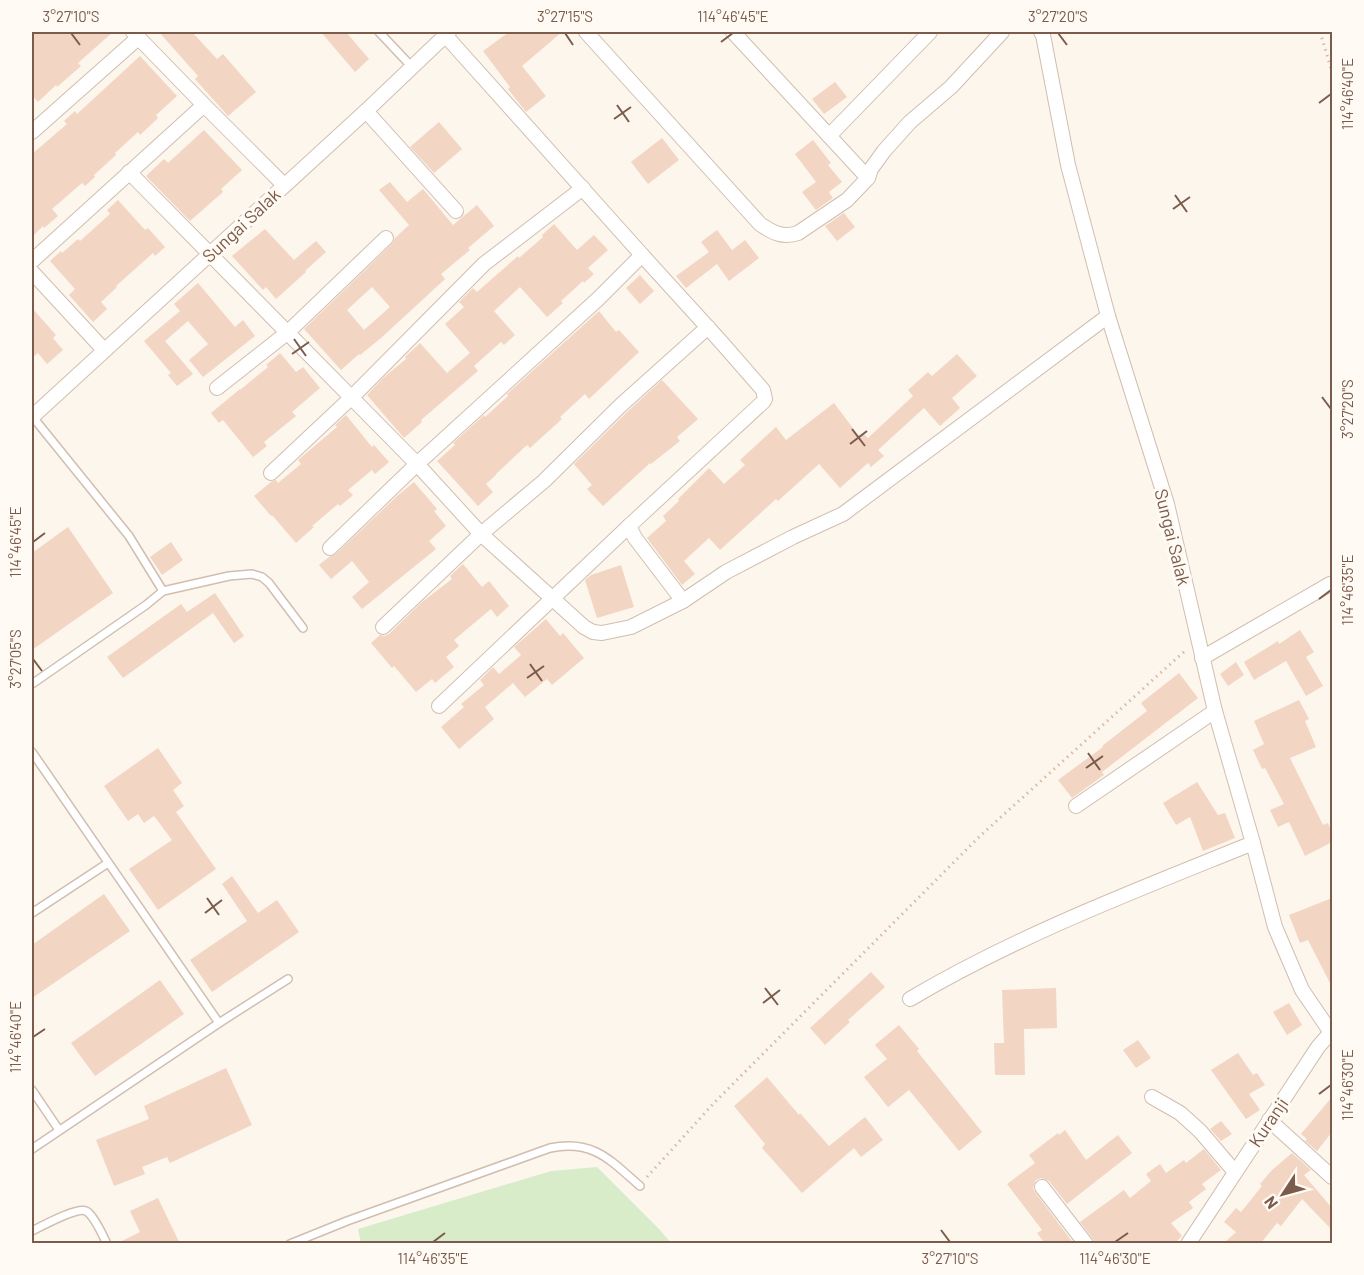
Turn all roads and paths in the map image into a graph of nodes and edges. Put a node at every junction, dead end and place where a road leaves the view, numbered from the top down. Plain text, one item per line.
1 (379, 32) edge
2 (586, 32) edge
3 (733, 32) edge
4 (930, 32) edge
5 (1002, 32) edge
6 (1320, 32) edge
7 (447, 33) edge
8 (1046, 33) edge
9 (136, 35) edge
10 (412, 67) junction
11 (1332, 72) edge
12 (204, 105) junction
13 (366, 111) junction
14 (32, 132) edge
15 (829, 136) junction
16 (129, 172) junction
17 (868, 178) junction
18 (284, 185) junction
19 (583, 189) junction
20 (456, 211) dead end
21 (386, 238) dead end
22 (210, 253) junction
23 (642, 255) junction
24 (32, 261) edge
25 (32, 272) edge
26 (1108, 316) junction
27 (708, 327) junction
28 (287, 333) junction
29 (104, 350) junction
30 (217, 388) dead end
31 (352, 397) junction
32 (32, 416) edge
33 (417, 464) junction
34 (272, 473) dead end
35 (629, 526) junction
36 (481, 534) junction
37 (330, 548) dead end
38 (1330, 584) dead end
39 (163, 591) junction
40 (552, 598) junction
41 (683, 601) junction
42 (382, 627) dead end
43 (303, 628) dead end
44 (1198, 639) junction
45 (1202, 657) junction
46 (32, 684) edge
47 (439, 706) dead end
48 (1215, 711) junction
49 (32, 752) edge
50 (1076, 806) dead end
51 (1253, 843) junction
52 (108, 863) junction
53 (32, 913) edge
54 (288, 979) dead end
55 (910, 999) dead end
56 (219, 1023) junction
57 (1332, 1033) edge
58 (32, 1090) edge
59 (1152, 1097) dead end
60 (1269, 1119) junction
61 (59, 1130) junction
62 (32, 1149) edge
63 (1235, 1172) junction
64 (1332, 1177) edge
65 (640, 1186) joint
66 (1042, 1187) dead end
67 (32, 1231) edge
68 (1193, 1241) edge
69 (107, 1244) edge
70 (290, 1244) edge
71 (1086, 1244) edge

1 - 10 lane
2 - 17 street
3 - 15 street
4 - 15 street
5 - 17 street
6 - 11 path
7 - 10 street, Sungai Salak
7 - 19 street
8 - 26 street, Sungai Salak
9 - 12 street
9 - 14 street
10 - 13 street, Sungai Salak
12 - 16 street
12 - 18 street
13 - 18 street, Sungai Salak
13 - 20 street
15 - 17 street
16 - 22 street
16 - 24 street
18 - 22 street, Sungai Salak
19 - 23 street
19 - 31 street
21 - 28 street
22 - 28 street
22 - 29 street, Sungai Salak
23 - 27 street
23 - 33 street
25 - 29 street
26 - 41 street
26 - 44 street, Sungai Salak
27 - 35 street
27 - 36 street
28 - 30 street
28 - 31 street
29 - 32 street, Sungai Salak
31 - 33 street
31 - 34 street
32 - 39 lane
33 - 36 street
33 - 37 street
35 - 40 street
35 - 41 street
36 - 40 street
36 - 42 street
38 - 45 street
39 - 43 lane
39 - 46 lane
40 - 41 street
40 - 47 street
44 - 45 street, Sungai Salak
44 - 65 path
45 - 48 street, Sungai Salak
48 - 50 street
48 - 51 street, Sungai Salak
49 - 52 lane
51 - 55 street
51 - 57 street, Sungai Salak
52 - 53 lane
52 - 56 lane
54 - 56 lane
56 - 61 lane
57 - 60 street, Kuranji
58 - 61 lane
59 - 63 street
60 - 63 street, Kuranji
60 - 64 street
61 - 62 lane
63 - 68 street, Kuranji
65 - 70 lane
66 - 71 street
67 - 69 lane

